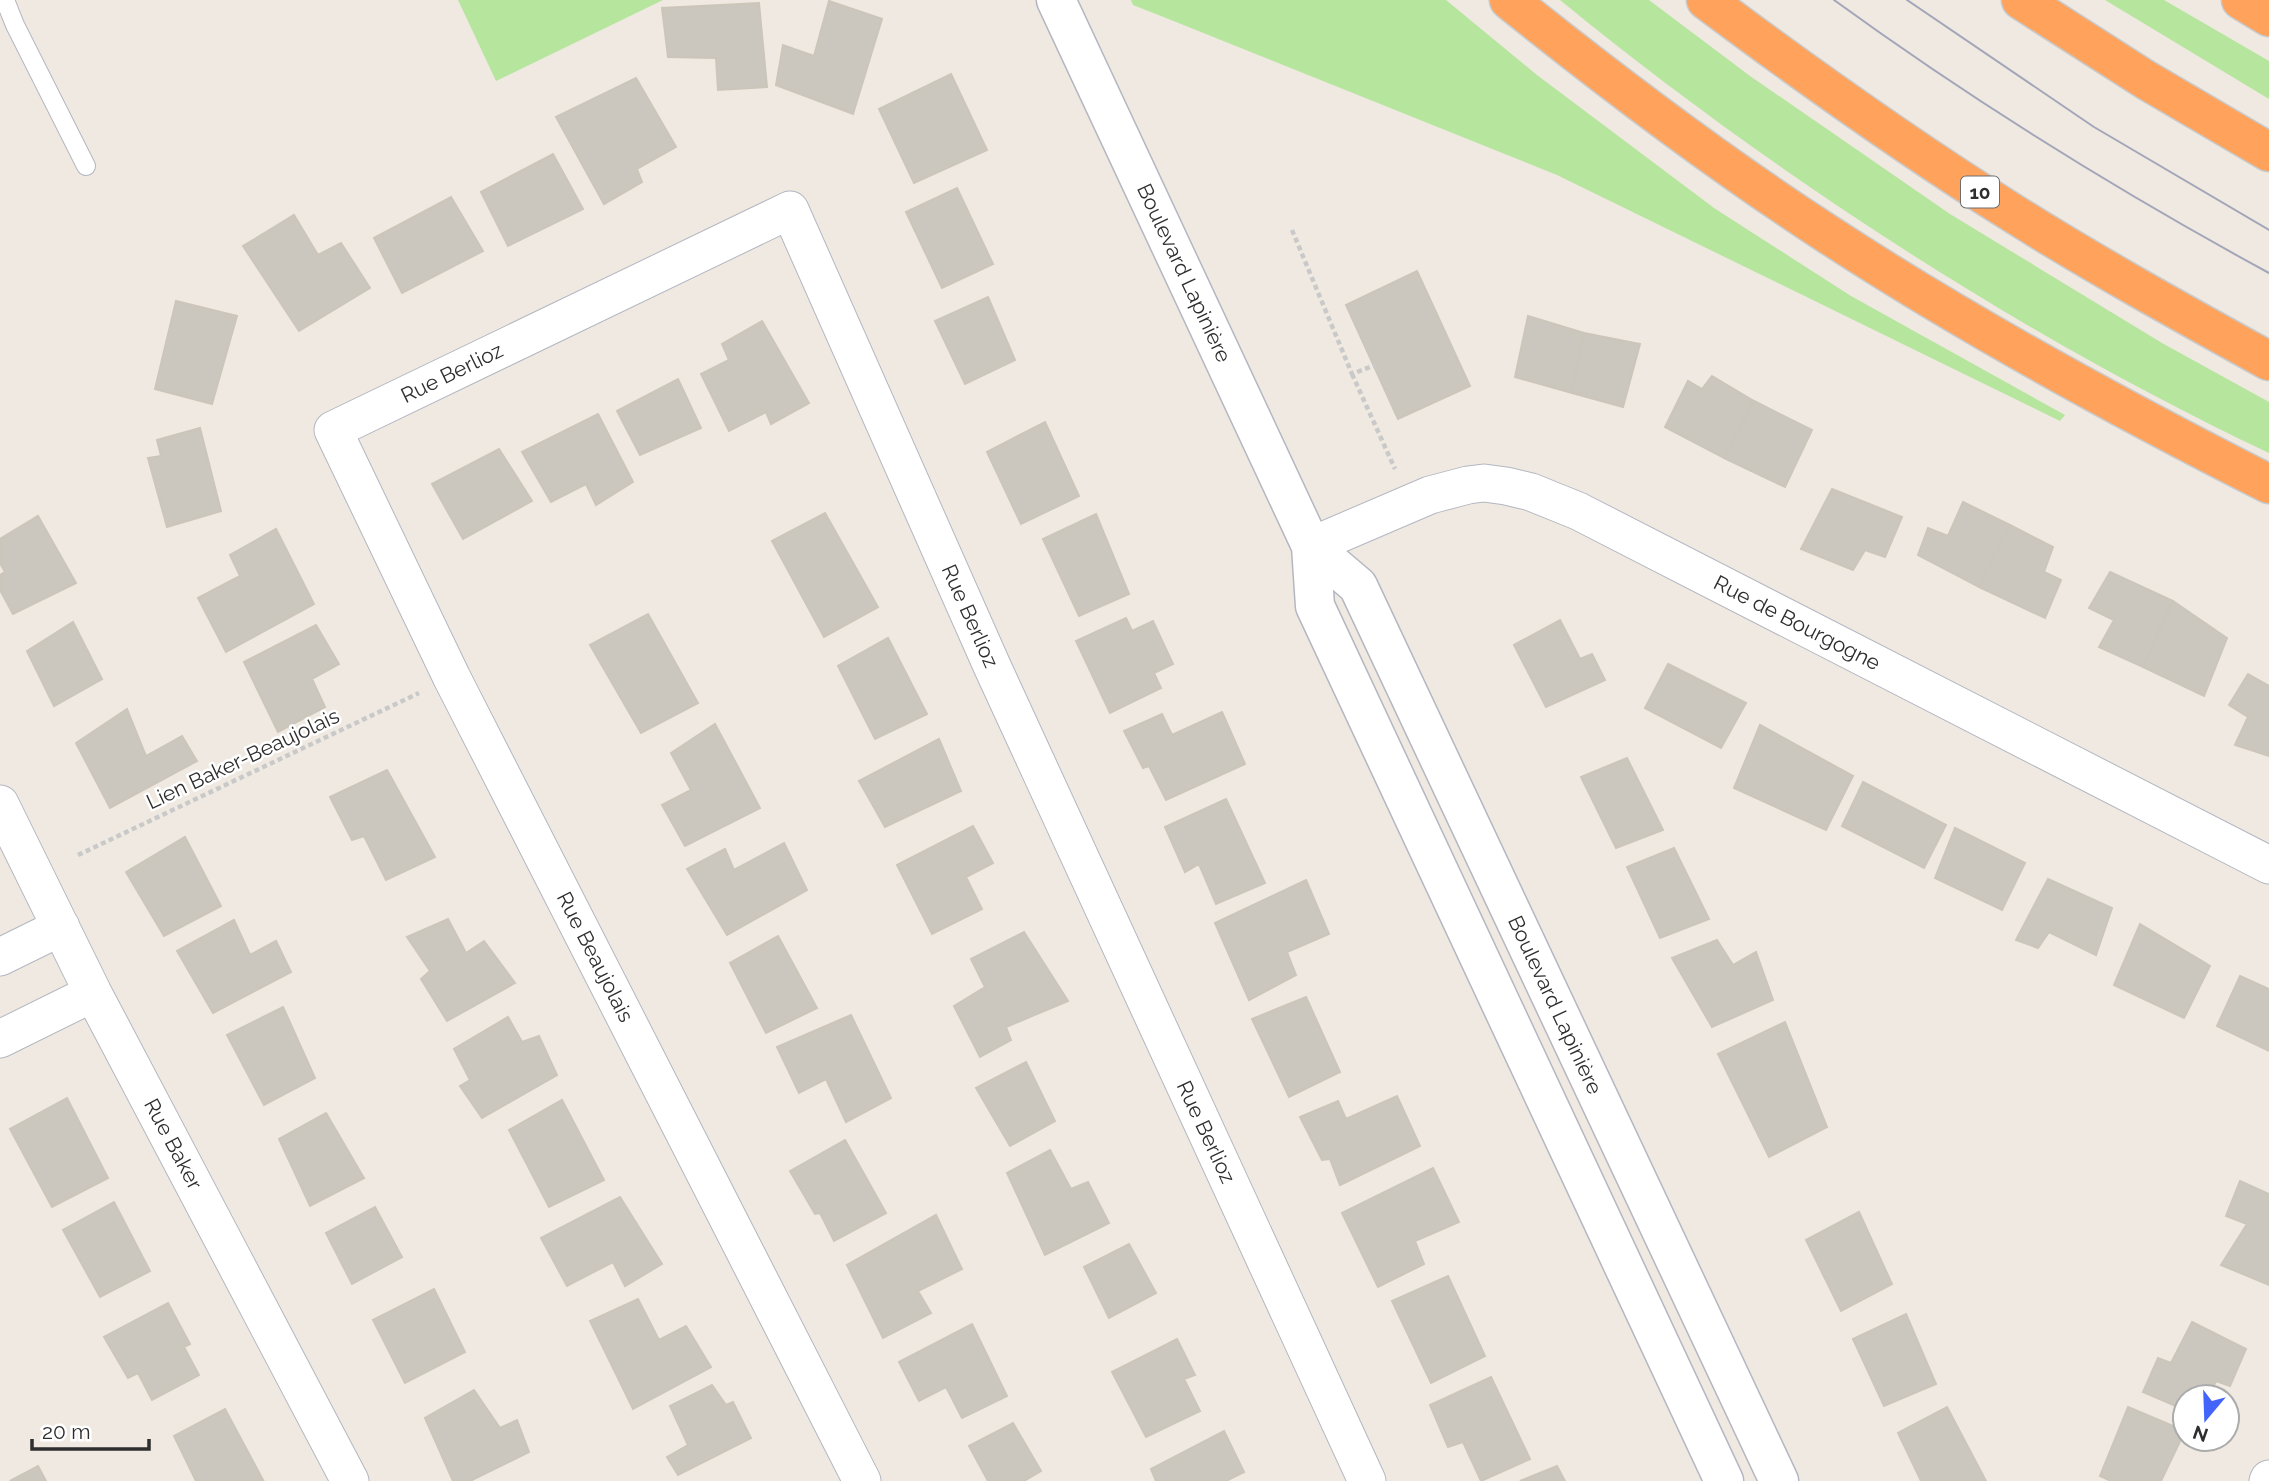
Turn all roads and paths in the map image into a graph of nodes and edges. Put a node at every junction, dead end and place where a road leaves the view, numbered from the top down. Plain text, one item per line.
1 (5, 0) edge
2 (1056, 0) edge
3 (1508, 0) edge
4 (1706, 0) edge
5 (2021, 0) edge
6 (2241, 0) edge
7 (2269, 17) edge
8 (2269, 152) edge
9 (86, 166) dead end
10 (1292, 230) dead end
11 (2269, 361) edge
12 (1374, 366) dead end
13 (1352, 374) junction
14 (333, 430) joint
15 (2269, 484) edge
16 (1410, 503) junction
17 (1311, 546) junction
18 (422, 692) dead end
19 (0, 804) edge
20 (78, 855) dead end
21 (2269, 865) edge
22 (61, 927) junction
23 (0, 957) edge
24 (93, 993) junction
25 (0, 1039) edge
26 (350, 1481) edge
27 (862, 1481) edge
28 (1367, 1481) edge
29 (1724, 1481) edge
30 (1779, 1481) edge

1 - 9 lane
2 - 17 main road, Boulevard Lapinière
3 - 15 highway
4 - 11 highway, 10
5 - 8 highway
6 - 7 highway
10 - 13 path
12 - 13 path
13 - 16 path
14 - 27 street, Rue Beaujolais
14 - 28 street, Rue Berlioz
16 - 17 street, Rue de Bourgogne
16 - 21 street, Rue de Bourgogne
17 - 29 main road, Boulevard Lapinière
17 - 30 main road, Boulevard Lapinière
18 - 20 path, Lien Baker-Beaujolais
19 - 22 street, Rue Baker
22 - 23 street
22 - 24 street, Rue Baker
24 - 25 street
24 - 26 street, Rue Baker

